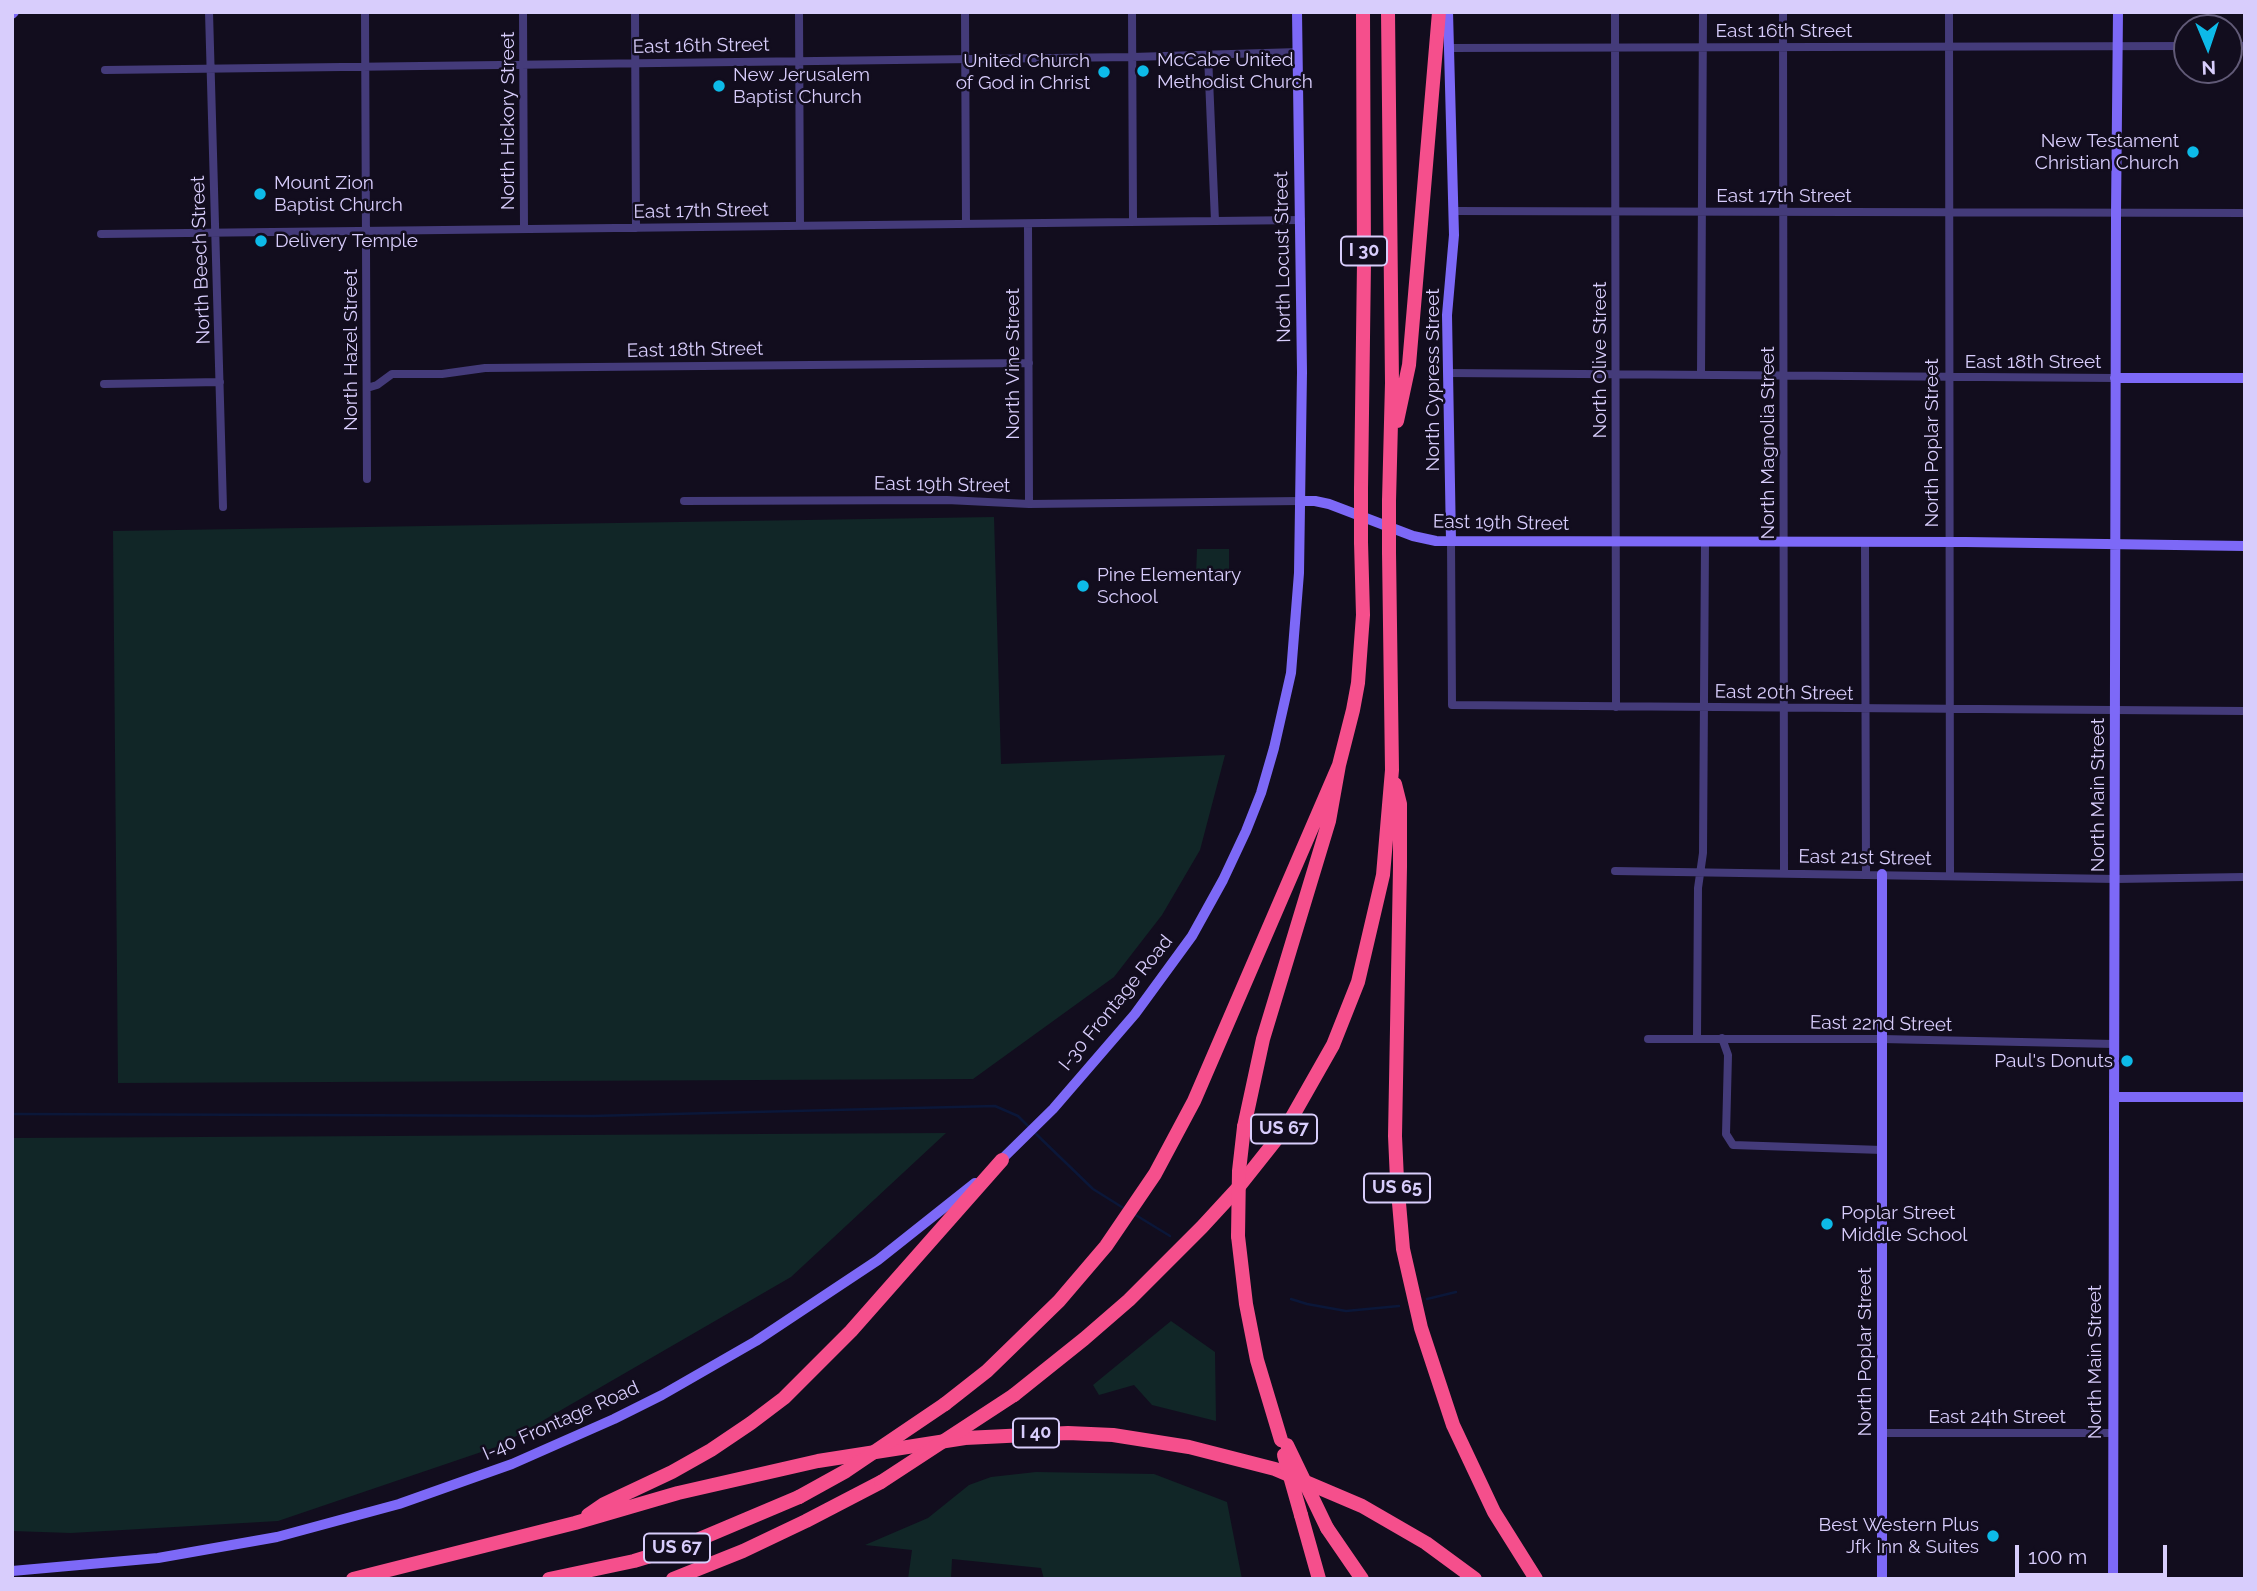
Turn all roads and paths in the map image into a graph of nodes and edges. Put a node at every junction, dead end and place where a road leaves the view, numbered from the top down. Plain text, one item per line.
1 (209, 12) edge
2 (365, 12) edge
3 (523, 12) edge
4 (635, 12) edge
5 (799, 12) edge
6 (965, 12) edge
7 (1132, 12) edge
8 (1297, 12) edge
9 (1363, 12) edge
10 (1388, 12) edge
11 (1439, 12) edge
12 (1448, 12) edge
13 (1615, 12) edge
14 (1703, 12) edge
15 (1783, 12) edge
16 (1949, 12) edge
17 (2118, 12) edge
18 (2119, 46) junction
19 (2173, 46) edge
20 (1703, 47) junction
21 (1783, 47) junction
22 (1949, 47) junction
23 (1450, 48) junction
24 (1616, 48) junction
25 (1298, 52) junction
26 (1208, 55) junction
27 (1132, 57) junction
28 (965, 59) junction
29 (799, 61) junction
30 (635, 63) junction
31 (523, 64) junction
32 (365, 68) junction
33 (211, 69) junction
34 (105, 70) dead end
35 (1453, 211) junction
36 (1616, 211) junction
37 (1702, 211) junction
38 (1783, 212) junction
39 (1949, 212) junction
40 (2116, 213) junction
41 (2245, 213) edge
42 (1301, 220) junction
43 (1215, 221) junction
44 (1133, 222) junction
45 (966, 224) junction
46 (1028, 224) junction
47 (800, 226) junction
48 (636, 228) junction
49 (524, 229) junction
50 (366, 231) junction
51 (216, 233) junction
52 (101, 234) dead end
53 (1029, 363) junction
54 (1447, 373) junction
55 (1616, 374) junction
56 (1701, 375) junction
57 (1783, 376) junction
58 (1949, 377) junction
59 (2115, 378) junction
60 (2245, 379) edge
61 (220, 382) junction
62 (104, 384) dead end
63 (367, 388) junction
64 (1390, 459) junction
65 (367, 478) dead end
66 (684, 500) dead end
67 (1300, 501) junction
68 (1029, 504) junction
69 (223, 507) dead end
70 (1451, 541) junction
71 (1616, 541) junction
72 (1704, 542) junction
73 (1784, 542) junction
74 (1865, 542) junction
75 (1950, 542) junction
76 (2115, 545) junction
77 (2245, 546) edge
78 (1452, 705) joint
79 (1616, 707) junction
80 (1704, 708) junction
81 (1784, 709) junction
82 (1865, 709) junction
83 (1950, 710) junction
84 (2245, 711) edge
85 (2116, 712) junction
86 (1339, 765) junction
87 (1392, 770) junction
88 (1615, 871) dead end
89 (1701, 872) junction
90 (1784, 873) junction
91 (1866, 874) junction
92 (1882, 874) junction
93 (1950, 874) junction
94 (2245, 877) edge
95 (2116, 879) junction
96 (1697, 1037) junction
97 (1722, 1038) junction
98 (1648, 1039) dead end
99 (1882, 1039) junction
100 (2114, 1044) junction
101 (2114, 1097) junction
102 (2245, 1097) edge
103 (1043, 1118) joint
104 (1882, 1150) junction
105 (1002, 1160) junction
106 (1882, 1433) junction
107 (2113, 1433) junction
108 (1284, 1442) junction
109 (575, 1523) junction
110 (12, 1571) edge
111 (353, 1579) edge
112 (549, 1579) edge
113 (673, 1579) edge
114 (1319, 1579) edge
115 (1363, 1579) edge
116 (1475, 1579) edge
117 (1536, 1579) edge
118 (1882, 1579) edge
119 (2113, 1579) edge

1 - 33 street, North Beech Street
2 - 32 street, North Hazel Street
3 - 31 street, North Hickory Street
4 - 30 street
5 - 29 street
6 - 28 street
7 - 27 street
8 - 25 main road, North Locust Street
9 - 86 highway, I 30, bridge
10 - 64 highway, I 30
11 - 64 highway
12 - 23 main road, North Cypress Street
13 - 24 street, North Olive Street
14 - 20 street
15 - 21 street, North Magnolia Street
16 - 22 street, North Poplar Street
17 - 18 main road, North Main Street
18 - 19 street, East 16th Street
18 - 22 street, East 16th Street
18 - 40 main road, North Main Street
20 - 21 street, East 16th Street
20 - 24 street, East 16th Street
20 - 37 street
21 - 22 street, East 16th Street
21 - 38 street, North Magnolia Street
22 - 39 street, North Poplar Street
23 - 24 street, East 16th Street
23 - 35 main road, North Cypress Street
24 - 36 street, North Olive Street
25 - 26 street, East 16th Street
25 - 42 main road, North Locust Street
26 - 27 street, East 16th Street
26 - 43 street
27 - 28 street, East 16th Street
27 - 44 street
28 - 29 street, East 16th Street
28 - 45 street
29 - 30 street, East 16th Street
29 - 47 street
30 - 31 street, East 16th Street
30 - 48 street
31 - 32 street, East 16th Street
31 - 49 street, North Hickory Street
32 - 33 street, East 16th Street
32 - 50 street, North Hazel Street
33 - 34 street, East 16th Street
33 - 51 street, North Beech Street
35 - 36 street, East 17th Street
35 - 54 main road, North Cypress Street
36 - 37 street, East 17th Street
36 - 55 street, North Olive Street
37 - 38 street, East 17th Street
37 - 56 street
38 - 39 street, East 17th Street
38 - 57 street, North Magnolia Street
39 - 40 street, East 17th Street
39 - 58 street, North Poplar Street
40 - 41 street, East 17th Street
40 - 59 main road, North Main Street
42 - 43 street, East 17th Street
42 - 67 main road, North Locust Street
43 - 44 street, East 17th Street
44 - 46 street, East 17th Street
45 - 46 street, East 17th Street
45 - 47 street, East 17th Street
46 - 53 street, North Vine Street
47 - 48 street, East 17th Street
48 - 49 street, East 17th Street
49 - 50 street, East 17th Street
50 - 51 street, East 17th Street
50 - 63 street, North Hazel Street
51 - 52 street, East 17th Street
51 - 61 street, North Beech Street
53 - 63 street, East 18th Street
53 - 68 street, North Vine Street
54 - 55 street, East 18th Street
54 - 70 main road, North Cypress Street
55 - 56 street, East 18th Street
55 - 71 street, North Olive Street
56 - 57 street, East 18th Street
57 - 58 street, East 18th Street
57 - 73 street, North Magnolia Street
58 - 59 street, East 18th Street
58 - 75 street, North Poplar Street
59 - 60 main road
59 - 76 main road, North Main Street
61 - 62 street
61 - 69 street, North Beech Street
63 - 65 street, North Hazel Street
64 - 87 highway, I 30, bridge
66 - 68 street, East 19th Street
67 - 68 street, East 19th Street
67 - 70 main road, East 19th Street
67 - 103 main road, I-30 Frontage Road
70 - 71 main road, East 19th Street
70 - 78 street, North Cypress Street
71 - 72 main road, East 19th Street
71 - 79 street, North Olive Street
72 - 73 main road, East 19th Street
72 - 80 street
73 - 74 main road, East 19th Street
73 - 81 street, North Magnolia Street
74 - 75 main road, East 19th Street
74 - 82 street
75 - 76 main road, East 19th Street
75 - 83 street, North Poplar Street
76 - 77 main road, East 19th Street
76 - 85 main road, North Main Street
78 - 79 street, East 20th Street
79 - 80 street, East 20th Street
80 - 81 street, East 20th Street
80 - 89 street
81 - 82 street, East 20th Street
81 - 90 street, North Magnolia Street
82 - 83 street, East 20th Street
82 - 91 street
83 - 85 street, East 20th Street
83 - 93 street, North Poplar Street
84 - 85 street, East 20th Street
85 - 95 main road, North Main Street
86 - 108 highway, bridge
86 - 112 highway, US 67, bridge
87 - 113 highway, US 67, bridge
87 - 117 highway, US 65
88 - 89 street, East 21st Street
89 - 90 street, East 21st Street
89 - 96 street
90 - 91 street, East 21st Street
91 - 92 street, East 21st Street
92 - 93 street, East 21st Street
92 - 99 main road, North Poplar Street
93 - 95 street, East 21st Street
94 - 95 street, East 21st Street
95 - 100 main road, North Main Street
96 - 97 street, East 22nd Street
96 - 98 street, East 22nd Street
97 - 99 street, East 22nd Street
97 - 104 street
99 - 100 street, East 22nd Street
99 - 104 main road, North Poplar Street
100 - 101 main road, North Main Street
101 - 102 main road
101 - 107 main road, North Main Street
103 - 105 main road, I-40 Frontage Road
104 - 106 main road, North Poplar Street
105 - 109 highway
105 - 110 main road, I-40 Frontage Road
106 - 107 street, East 24th Street
106 - 118 main road, North Poplar Street
107 - 119 main road, North Main Street
108 - 114 highway, bridge
108 - 115 highway, bridge
109 - 111 highway, I 40
109 - 116 highway, I 40

